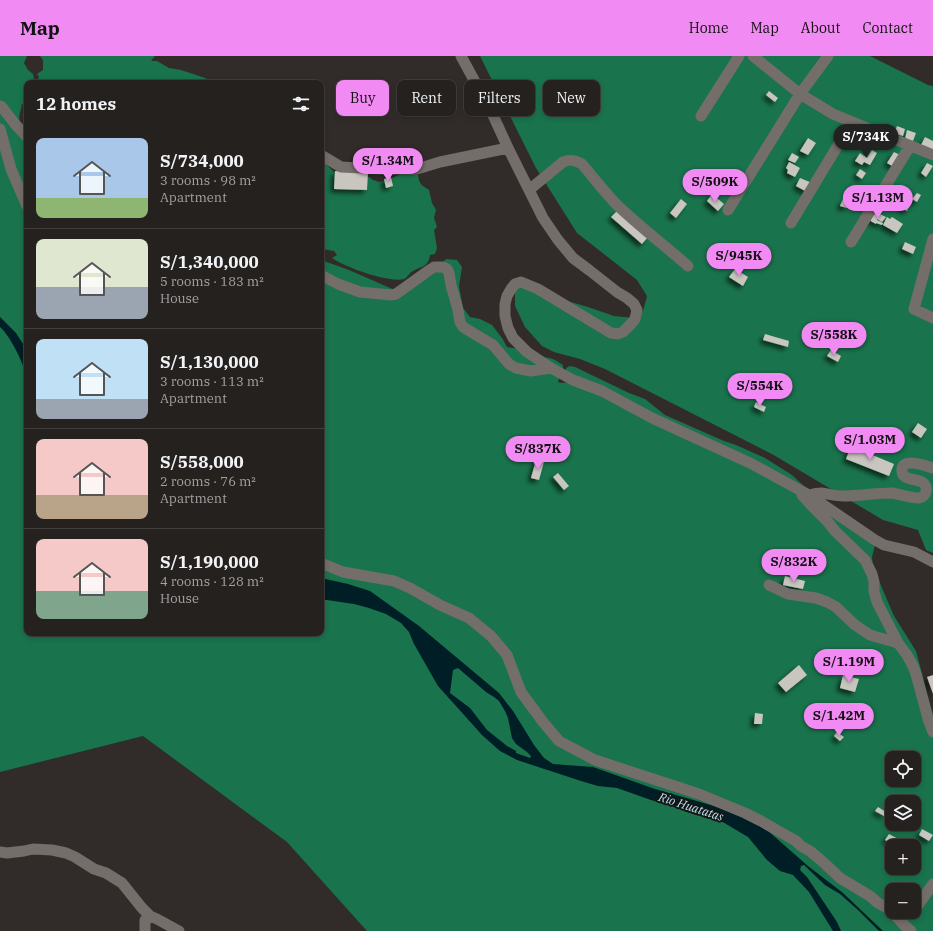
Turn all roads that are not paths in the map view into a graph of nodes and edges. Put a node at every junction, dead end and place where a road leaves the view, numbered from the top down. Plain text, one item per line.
1 (461, 56) edge
2 (739, 56) edge
3 (753, 56) edge
4 (828, 56) edge
5 (800, 94) junction
6 (0, 106) edge
7 (701, 116) dead end
8 (852, 122) junction
9 (0, 129) edge
10 (24, 134) edge
11 (910, 146) junction
12 (508, 148) junction
13 (933, 156) edge
14 (324, 157) edge
15 (529, 190) junction
16 (24, 199) edge
17 (728, 210) dead end
18 (791, 223) dead end
19 (933, 239) edge
20 (851, 242) dead end
21 (688, 266) dead end
22 (324, 277) edge
23 (933, 318) edge
24 (551, 368) junction
25 (933, 468) edge
26 (797, 488) junction
27 (809, 495) junction
28 (933, 562) edge
29 (324, 564) edge
30 (769, 585) dead end
31 (898, 643) junction
32 (933, 732) edge
33 (0, 852) edge
34 (933, 884) edge
35 (921, 901) edge
36 (150, 916) junction
37 (907, 928) edge
38 (145, 931) edge
39 (179, 931) edge

1 - 12 street
2 - 7 street
3 - 5 street
4 - 5 street
5 - 8 street
5 - 17 street
6 - 10 street
8 - 11 street
8 - 18 street
9 - 16 street
11 - 13 street
11 - 20 street
12 - 14 street
12 - 15 street
15 - 21 street
15 - 24 street
19 - 23 street
22 - 24 street
24 - 26 street
25 - 27 street
26 - 27 street
26 - 31 street
27 - 28 street
29 - 37 street
30 - 31 street
31 - 32 street
33 - 36 street
34 - 35 street
36 - 38 street
36 - 39 street

